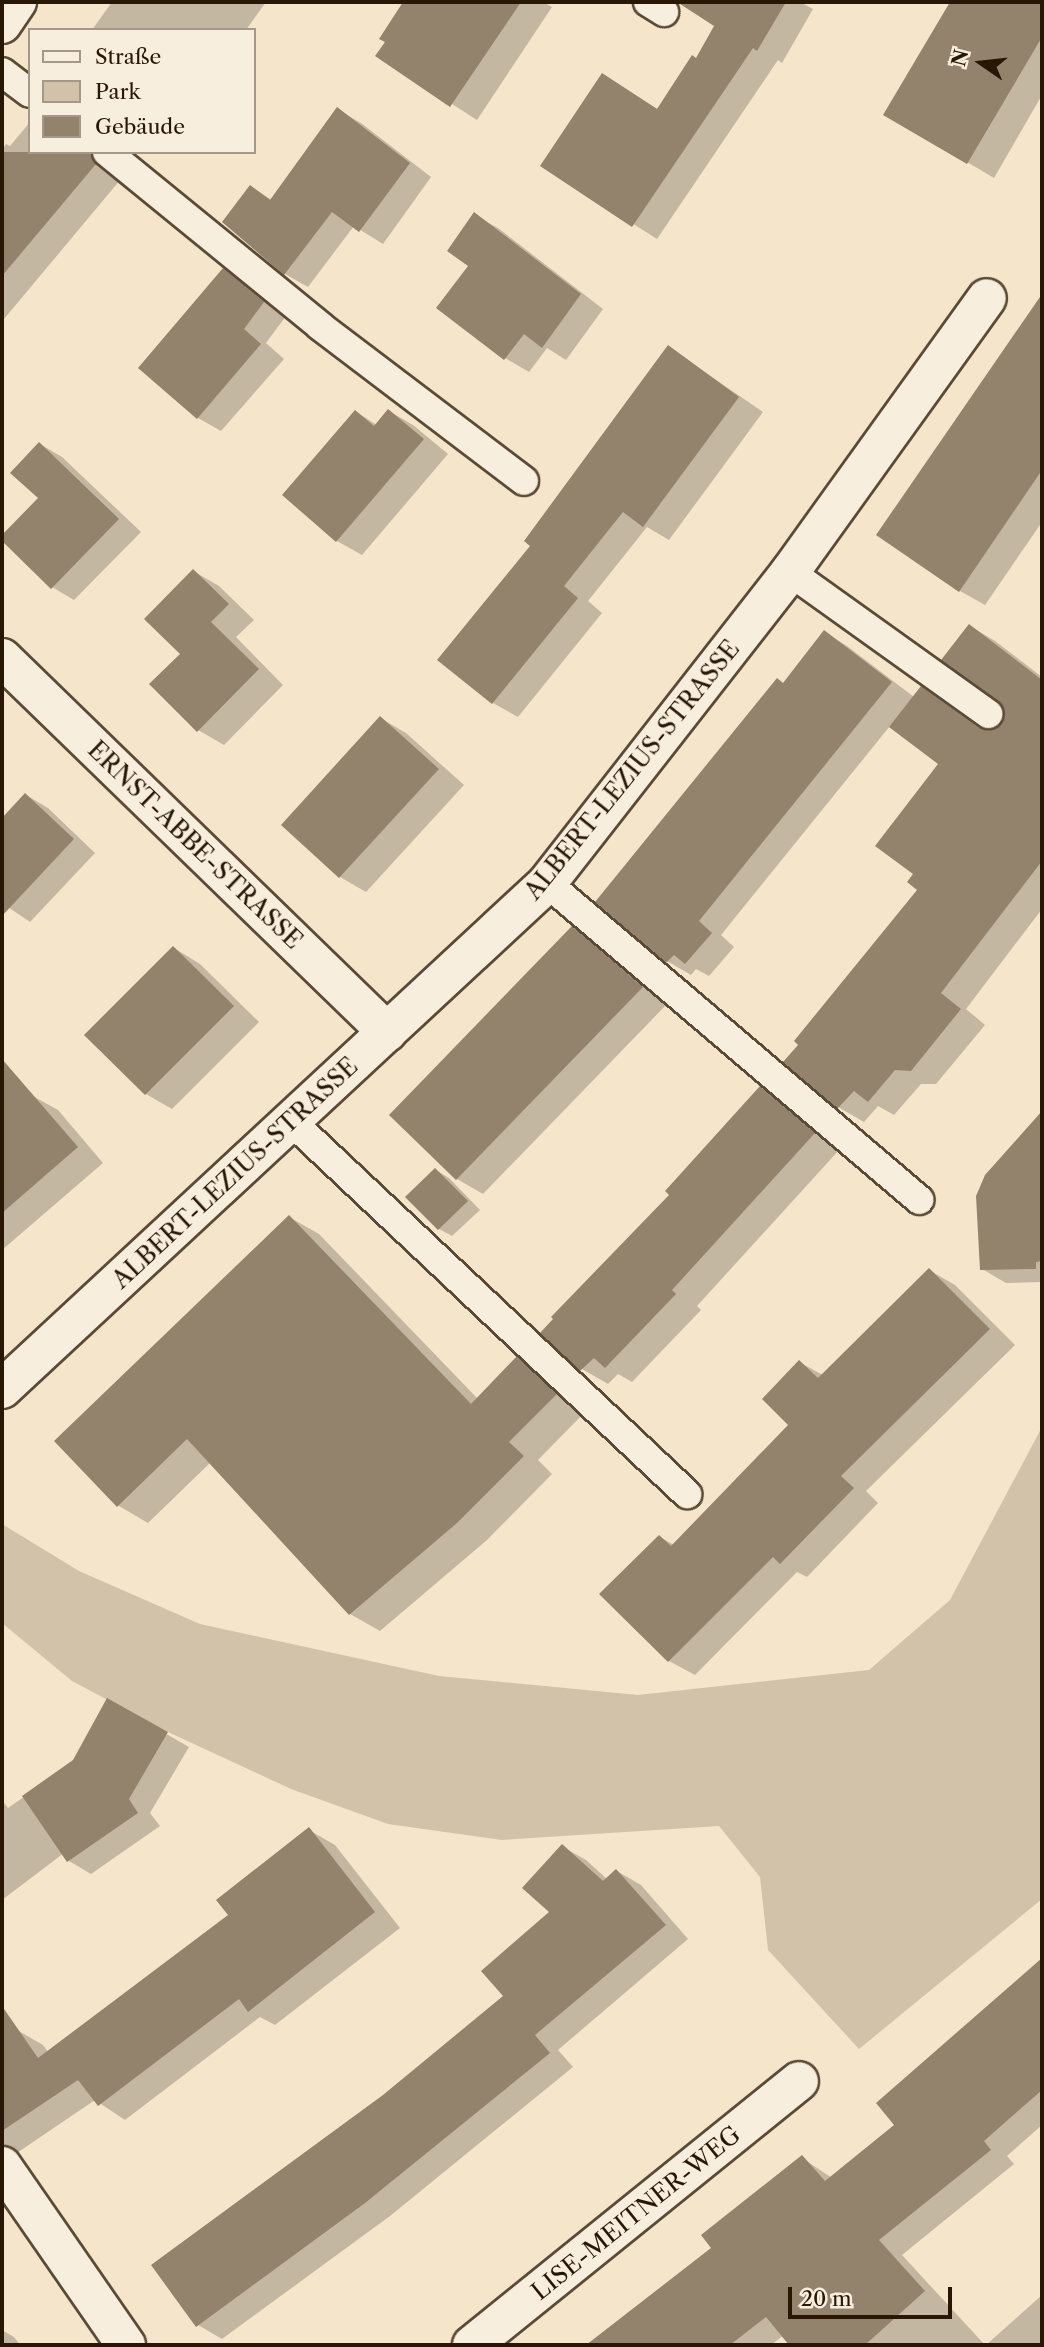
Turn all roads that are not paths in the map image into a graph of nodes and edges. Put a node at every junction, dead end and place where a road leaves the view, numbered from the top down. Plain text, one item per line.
1 (17, 2) edge
2 (2, 24) edge
3 (2, 72) edge
4 (28, 92) edge
5 (109, 154) edge
6 (987, 298) dead end
7 (524, 481) dead end
8 (790, 572) junction
9 (2, 658) edge
10 (988, 714) dead end
11 (547, 884) junction
12 (387, 1032) junction
13 (292, 1122) junction
14 (919, 1199) dead end
15 (2, 1389) edge
16 (687, 1494) dead end
17 (799, 2081) dead end
18 (2, 2166) edge
19 (126, 2345) edge
20 (472, 2345) edge

1 - 2 street
3 - 4 lane
5 - 7 lane
6 - 8 street, ALBERT-LEZIUS-STRASSE
8 - 10 lane
8 - 11 street, ALBERT-LEZIUS-STRASSE
9 - 12 street, ERNST-ABBE-STRASSE
11 - 12 street, ALBERT-LEZIUS-STRASSE
11 - 14 lane
12 - 13 street, ALBERT-LEZIUS-STRASSE
13 - 15 street, ALBERT-LEZIUS-STRASSE
13 - 16 lane
17 - 20 street, LISE-MEITNER-WEG
18 - 19 street

